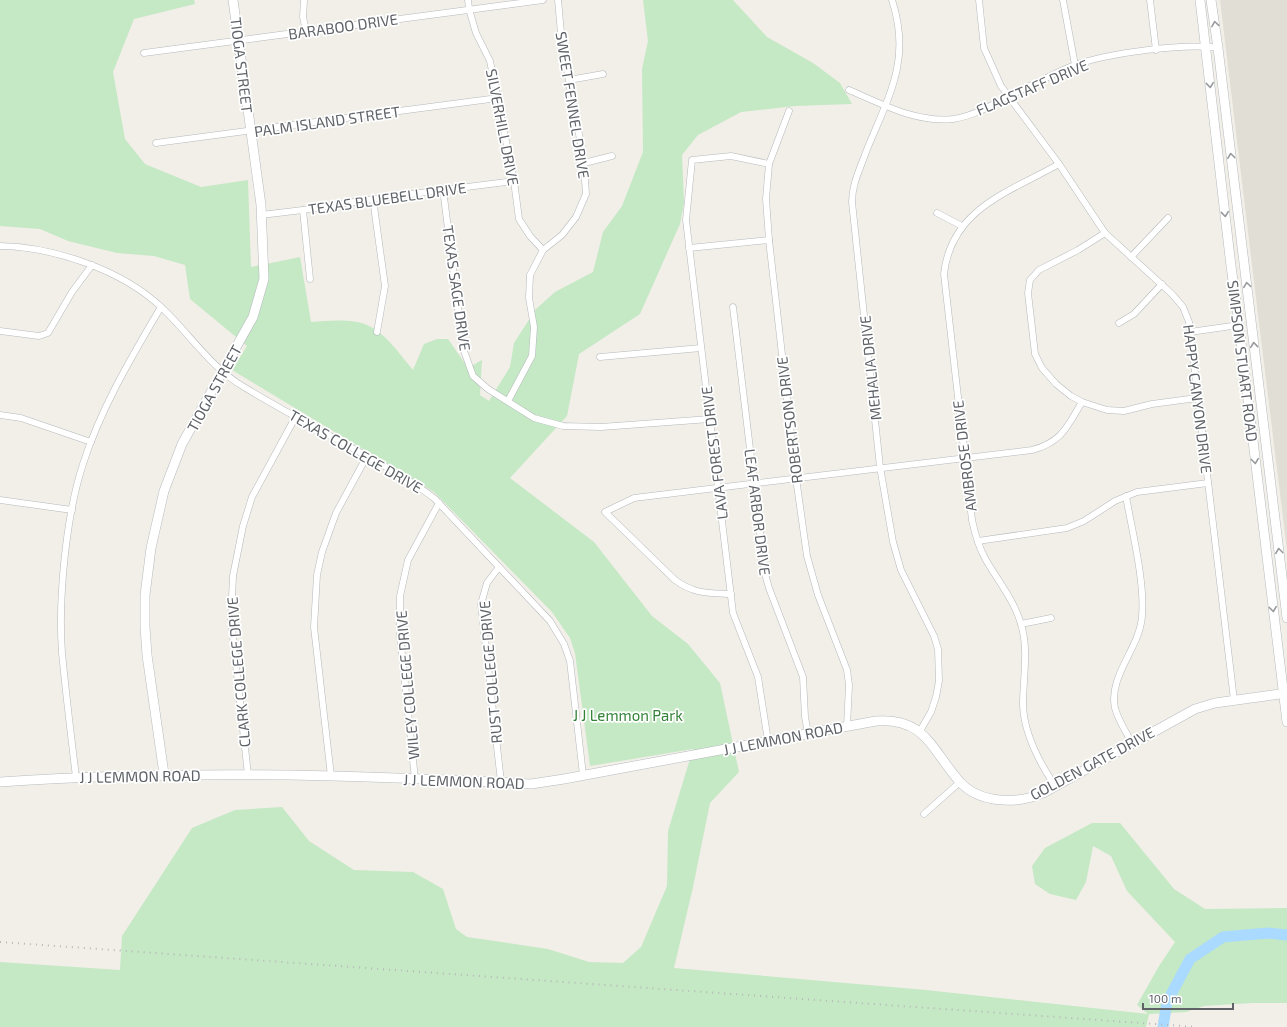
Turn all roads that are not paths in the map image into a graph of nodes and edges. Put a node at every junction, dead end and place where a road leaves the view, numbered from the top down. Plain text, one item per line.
1 (233, 0) edge
2 (304, 0) edge
3 (468, 0) edge
4 (543, 0) edge
5 (558, 0) edge
6 (892, 0) edge
7 (979, 0) edge
8 (1063, 0) edge
9 (1150, 0) edge
10 (1200, 0) edge
11 (1211, 0) edge
12 (469, 9) junction
13 (306, 31) junction
14 (239, 40) junction
15 (1206, 46) junction
16 (1218, 48) junction
17 (1156, 50) junction
18 (144, 53) dead end
19 (1076, 65) junction
20 (603, 74) dead end
21 (569, 80) junction
22 (849, 90) dead end
23 (1009, 96) junction
24 (498, 98) junction
25 (885, 106) junction
26 (789, 111) dead end
27 (250, 132) junction
28 (156, 144) dead end
29 (612, 156) dead end
30 (584, 163) junction
31 (769, 164) junction
32 (1059, 164) junction
33 (514, 180) junction
34 (443, 189) junction
35 (373, 199) junction
36 (303, 210) junction
37 (937, 212) dead end
38 (261, 214) junction
39 (1168, 218) dead end
40 (962, 226) junction
41 (1105, 233) junction
42 (769, 240) junction
43 (0, 246) edge
44 (689, 248) junction
45 (543, 250) junction
46 (1131, 257) junction
47 (92, 265) junction
48 (310, 279) dead end
49 (1162, 284) junction
50 (161, 307) junction
51 (733, 307) dead end
52 (1118, 323) dead end
53 (1252, 324) junction
54 (1240, 325) junction
55 (0, 331) edge
56 (376, 332) dead end
57 (1190, 332) junction
58 (701, 348) junction
59 (600, 357) dead end
60 (224, 371) junction
61 (1197, 398) junction
62 (508, 401) junction
63 (1082, 402) junction
64 (0, 415) edge
65 (296, 416) junction
66 (710, 419) junction
67 (91, 442) junction
68 (367, 456) junction
69 (964, 457) junction
70 (880, 467) junction
71 (796, 478) junction
72 (1208, 482) junction
73 (754, 483) junction
74 (718, 489) junction
75 (1126, 496) junction
76 (0, 500) edge
77 (439, 503) junction
78 (72, 510) junction
79 (978, 541) junction
80 (499, 567) junction
81 (1281, 568) junction
82 (1268, 570) junction
83 (731, 594) junction
84 (1051, 618) dead end
85 (1287, 618) edge
86 (1021, 624) junction
87 (1285, 694) edge
88 (1234, 700) junction
89 (1287, 722) edge
90 (848, 726) junction
91 (920, 731) junction
92 (808, 734) junction
93 (768, 741) junction
94 (1132, 743) junction
95 (164, 774) junction
96 (248, 774) junction
97 (583, 774) junction
98 (331, 776) junction
99 (76, 777) junction
100 (415, 779) junction
101 (0, 782) edge
102 (501, 782) junction
103 (960, 782) junction
104 (1055, 786) junction
105 (924, 814) dead end

1 - 14 street, TIOGA STREET
2 - 13 street
3 - 12 street, SILVERHILL DRIVE
4 - 12 street, BARABOO DRIVE
5 - 21 street, SWEET FENNEL DRIVE
6 - 25 street, MEHALIA DRIVE
7 - 23 street, HAPPY CANYON DRIVE
8 - 19 street
9 - 17 street
10 - 15 street, SIMPSON STUART ROAD
16 -> 11 street, SIMPSON STUART ROAD
12 - 13 street, BARABOO DRIVE
12 - 24 street, SILVERHILL DRIVE
13 - 14 street, BARABOO DRIVE
14 - 18 street, BARABOO DRIVE
14 - 27 street, TIOGA STREET
15 - 16 street, FLAGSTAFF DRIVE
15 - 17 street, FLAGSTAFF DRIVE
15 -> 54 street, SIMPSON STUART ROAD
53 -> 16 street, SIMPSON STUART ROAD
17 - 19 street, FLAGSTAFF DRIVE
19 - 23 street, FLAGSTAFF DRIVE
20 - 21 street
21 - 30 street, SWEET FENNEL DRIVE
22 - 25 street, FLAGSTAFF DRIVE
23 - 25 street, FLAGSTAFF DRIVE
23 - 32 street, HAPPY CANYON DRIVE
24 - 27 street, PALM ISLAND STREET
24 - 33 street, SILVERHILL DRIVE
25 - 70 street, MEHALIA DRIVE
26 - 31 street, ROBERTSON DRIVE
27 - 28 street, PALM ISLAND STREET
27 - 38 street, TIOGA STREET
29 - 30 street
30 - 45 street, SWEET FENNEL DRIVE
31 - 42 street, ROBERTSON DRIVE
31 - 44 street, LAVA FOREST DRIVE
32 - 40 street, AMBROSE DRIVE
32 - 41 street, HAPPY CANYON DRIVE
33 - 34 street, TEXAS BLUEBELL DRIVE
33 - 45 street, SILVERHILL DRIVE
34 - 35 street, TEXAS BLUEBELL DRIVE
34 - 62 street, TEXAS SAGE DRIVE
35 - 36 street, TEXAS BLUEBELL DRIVE
35 - 56 street
36 - 38 street, TEXAS BLUEBELL DRIVE
36 - 48 street
37 - 40 street
38 - 60 street, TIOGA STREET
39 - 46 street
40 - 69 street, AMBROSE DRIVE
41 - 46 street, HAPPY CANYON DRIVE
41 - 63 street
42 - 44 street
42 - 71 street, ROBERTSON DRIVE
43 - 47 street, TEXAS COLLEGE DRIVE
44 - 58 street, LAVA FOREST DRIVE
45 - 62 street, SWEET FENNEL DRIVE
46 - 49 street, HAPPY CANYON DRIVE
47 - 50 street, TEXAS COLLEGE DRIVE
47 - 55 street
49 - 52 street
49 - 57 street, HAPPY CANYON DRIVE
50 - 60 street, TEXAS COLLEGE DRIVE
50 - 67 street
51 - 73 street, LEAF ARBOR DRIVE
53 - 54 street
81 -> 53 street, SIMPSON STUART ROAD
54 - 57 street
54 -> 82 street, SIMPSON STUART ROAD
57 - 61 street, HAPPY CANYON DRIVE
58 - 59 street
58 - 66 street, LAVA FOREST DRIVE
60 - 65 street, TEXAS COLLEGE DRIVE
60 - 95 street, TIOGA STREET
61 - 63 street
61 - 72 street, HAPPY CANYON DRIVE
62 - 66 street, TEXAS SAGE DRIVE
63 - 69 street
64 - 67 street
65 - 68 street, TEXAS COLLEGE DRIVE
65 - 96 street, CLARK COLLEGE DRIVE
66 - 74 street, LAVA FOREST DRIVE
67 - 78 street
68 - 77 street, TEXAS COLLEGE DRIVE
68 - 98 street
69 - 70 street
69 - 79 street, AMBROSE DRIVE
70 - 71 street
70 - 91 street, MEHALIA DRIVE
71 - 73 street
71 - 90 street, ROBERTSON DRIVE
72 - 75 street
72 - 88 street, HAPPY CANYON DRIVE
73 - 74 street
73 - 92 street, LEAF ARBOR DRIVE
74 - 83 street, LAVA FOREST DRIVE
74 - 83 street
75 - 79 street
75 - 94 street
76 - 78 street
77 - 80 street, TEXAS COLLEGE DRIVE
77 - 100 street, WILEY COLLEGE DRIVE
78 - 99 street
79 - 86 street, AMBROSE DRIVE
80 - 97 street, TEXAS COLLEGE DRIVE
80 - 102 street, RUST COLLEGE DRIVE
81 - 82 street
81 - 85 street, SIMPSON STUART ROAD
82 -> 87 street, SIMPSON STUART ROAD
83 - 93 street, LAVA FOREST DRIVE
84 - 86 street
86 - 104 street, AMBROSE DRIVE
87 - 88 street, GOLDEN GATE DRIVE
87 - 89 street, SIMPSON STUART ROAD
88 - 94 street, GOLDEN GATE DRIVE
90 - 91 street, J J LEMMON ROAD
90 - 92 street, J J LEMMON ROAD
91 - 103 street, GOLDEN GATE DRIVE
92 - 93 street, J J LEMMON ROAD
93 - 97 street, J J LEMMON ROAD
94 - 104 street, GOLDEN GATE DRIVE
95 - 96 street, J J LEMMON ROAD
95 - 99 street, J J LEMMON ROAD
96 - 98 street, J J LEMMON ROAD
97 - 102 street, J J LEMMON ROAD
98 - 100 street, J J LEMMON ROAD
99 - 101 street, J J LEMMON ROAD
100 - 102 street, J J LEMMON ROAD
103 - 104 street, GOLDEN GATE DRIVE
103 - 105 street

